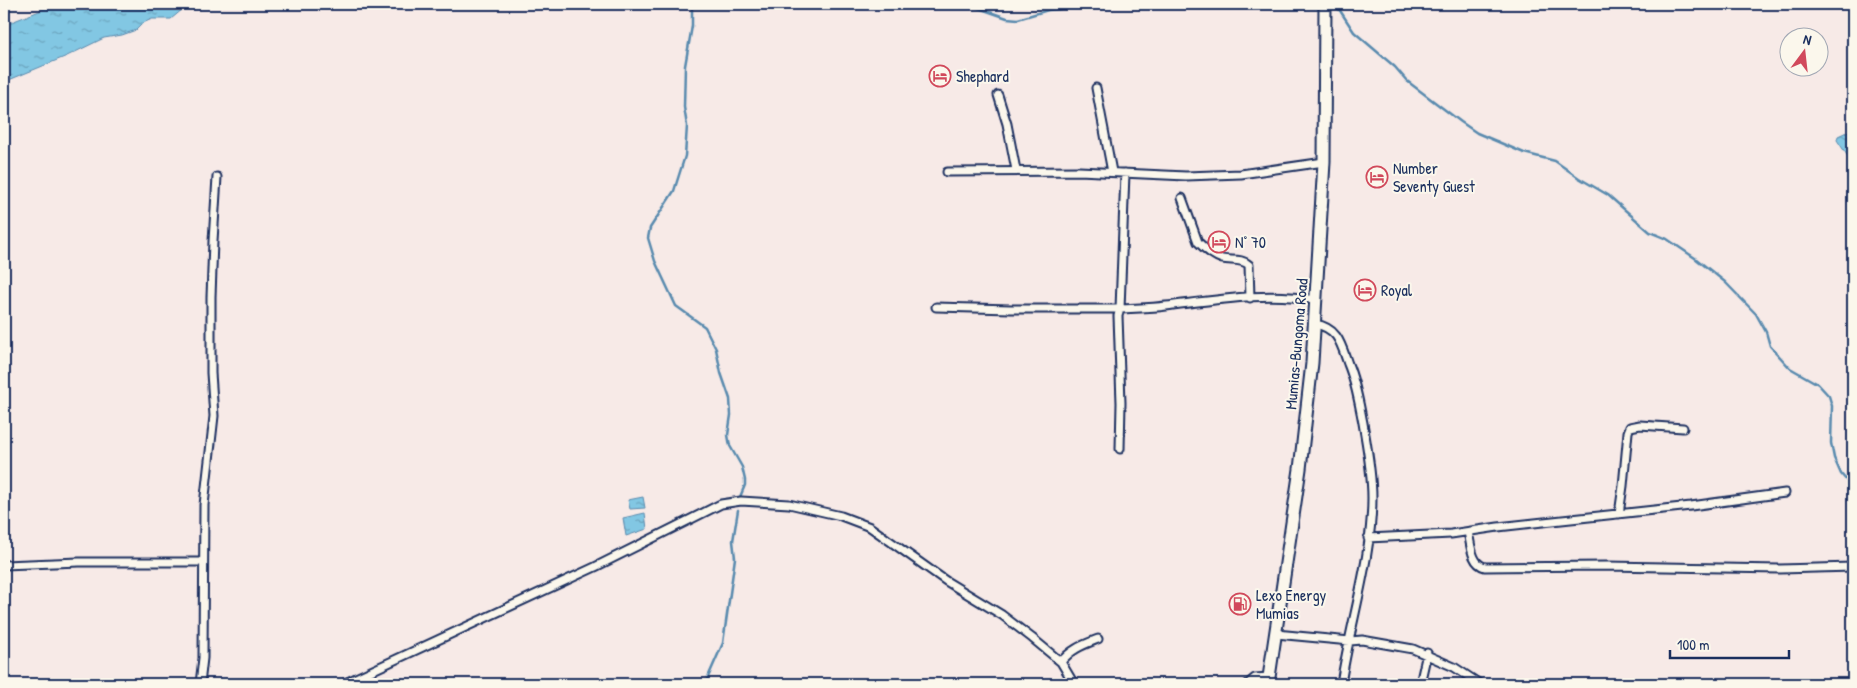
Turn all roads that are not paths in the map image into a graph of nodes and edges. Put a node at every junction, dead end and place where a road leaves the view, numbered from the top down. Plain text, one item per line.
1 (1325, 4) edge
2 (1096, 88) dead end
3 (998, 95) dead end
4 (1324, 162) junction
5 (1016, 170) junction
6 (947, 172) dead end
7 (1112, 172) junction
8 (1125, 173) junction
9 (217, 177) dead end
10 (1182, 198) dead end
11 (1250, 298) junction
12 (1316, 300) junction
13 (936, 306) dead end
14 (1120, 309) junction
15 (1314, 324) junction
16 (1683, 428) dead end
17 (1120, 449) dead end
18 (1785, 493) dead end
19 (1618, 514) junction
20 (1468, 532) junction
21 (1368, 538) junction
22 (203, 562) junction
23 (4, 566) edge
24 (1853, 567) edge
25 (1276, 634) junction
26 (1098, 639) dead end
27 (1350, 641) junction
28 (1427, 653) junction
29 (1061, 662) junction
30 (1268, 681) edge
31 (200, 684) edge
32 (343, 684) edge
33 (1074, 684) edge
34 (1248, 684) edge
35 (1341, 684) edge
36 (1420, 684) edge
37 (1480, 684) edge

1 - 4 highway, Mumias-Bungoma Road
2 - 7 street
3 - 5 street
4 - 8 street
4 - 12 highway, Mumias-Bungoma Road
5 - 6 street
5 - 7 street
7 - 8 street
8 - 14 street
9 - 22 street
10 - 11 street
11 - 12 street
11 - 14 street
12 - 15 highway, Mumias-Bungoma Road
13 - 14 street
14 - 17 street
15 - 21 street
15 - 25 highway, Mumias-Bungoma Road
16 - 19 street
18 - 19 street
19 - 20 street
20 - 21 street
20 - 24 street
21 - 27 street
22 - 23 street
22 - 31 street
25 - 27 street
25 - 30 highway, Mumias-Bungoma Road
26 - 29 street
27 - 28 street
27 - 35 street
28 - 36 street
28 - 37 street
29 - 32 street
29 - 33 street
30 - 34 street

